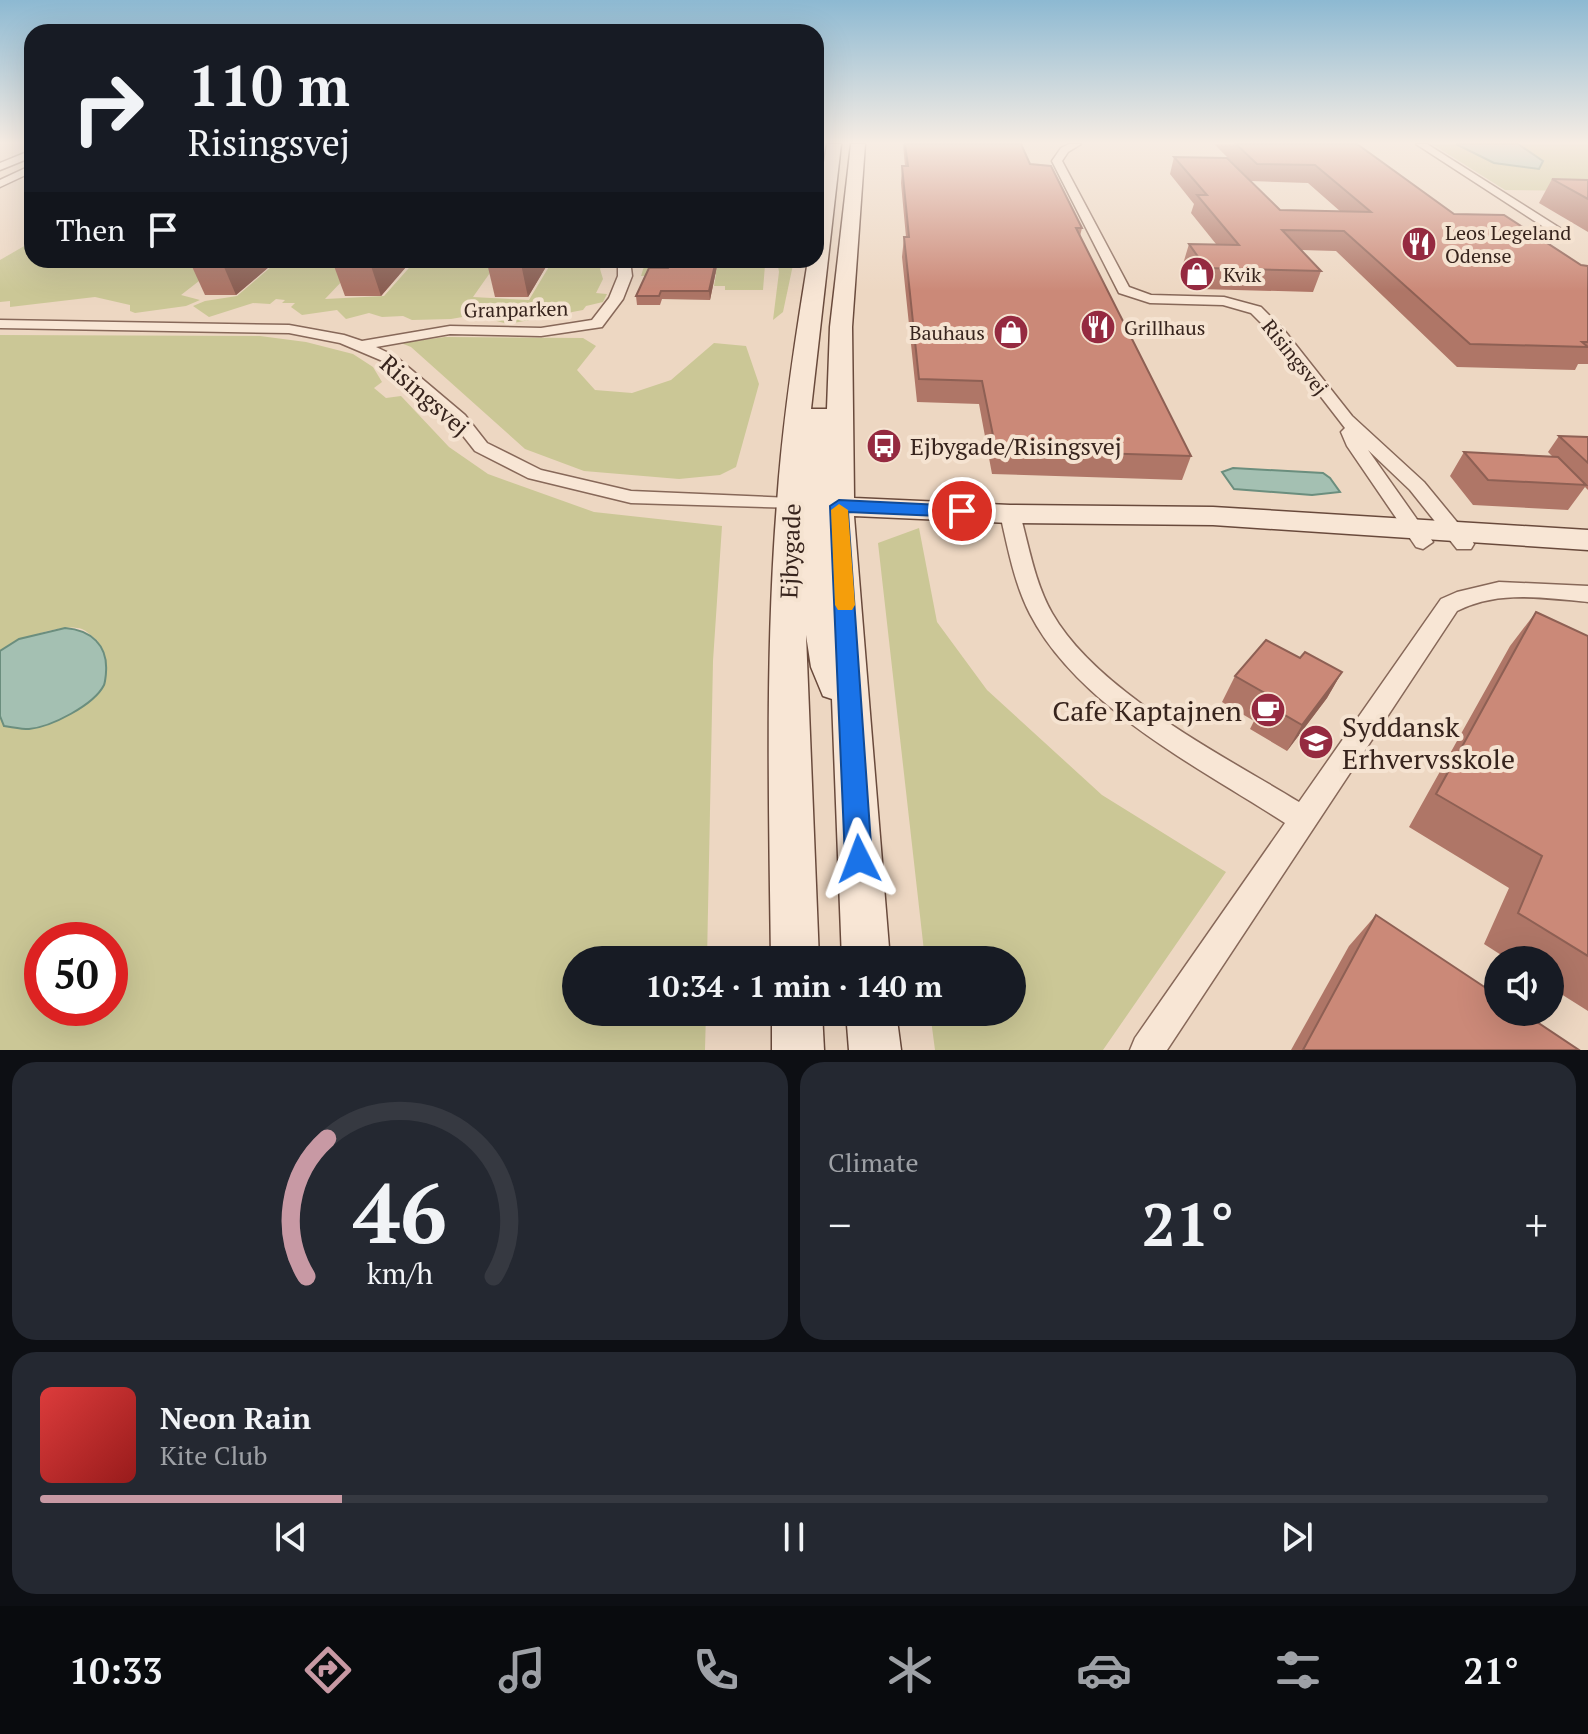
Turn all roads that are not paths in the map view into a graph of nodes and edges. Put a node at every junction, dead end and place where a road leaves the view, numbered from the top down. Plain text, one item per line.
1 (828, 193) edge
2 (852, 193) edge
3 (1074, 193) edge
4 (1498, 193) edge
5 (824, 221) edge
6 (1557, 230) dead end
7 (623, 268) edge
8 (818, 268) edge
9 (0, 324) edge
10 (364, 345) junction
11 (807, 353) junction
12 (1346, 420) junction
13 (791, 504) junction
14 (839, 506) junction
15 (1010, 514) junction
16 (1417, 534) junction
17 (1459, 537) junction
18 (1588, 543) edge
19 (1588, 594) edge
20 (850, 719) junction
21 (1302, 819) junction
22 (795, 946) edge
23 (865, 946) edge
24 (797, 1026) edge
25 (872, 1026) edge
26 (798, 1050) edge
27 (875, 1050) edge
28 (1147, 1050) edge

1 - 5 main road, Ejbygade
2 - 14 main road, Ejbygade
3 - 12 street, Risingsvej
4 - 6 street
7 - 10 street, Granparken
8 - 11 main road, Ejbygade
9 - 10 street, Risingsvej
10 - 13 street, Risingsvej
11 - 13 main road, Ejbygade
11 - 14 main road
12 - 16 street, Risingsvej
12 - 17 street, Risingsvej
13 - 14 main road
13 - 20 main road
13 - 22 main road, Ejbygade
14 - 15 main road
14 - 20 main road, Ejbygade
15 - 16 main road
15 - 21 street
16 - 17 main road
17 - 18 main road
19 - 21 street
20 - 23 main road, Ejbygade
21 - 28 street
24 - 26 main road
25 - 27 main road

